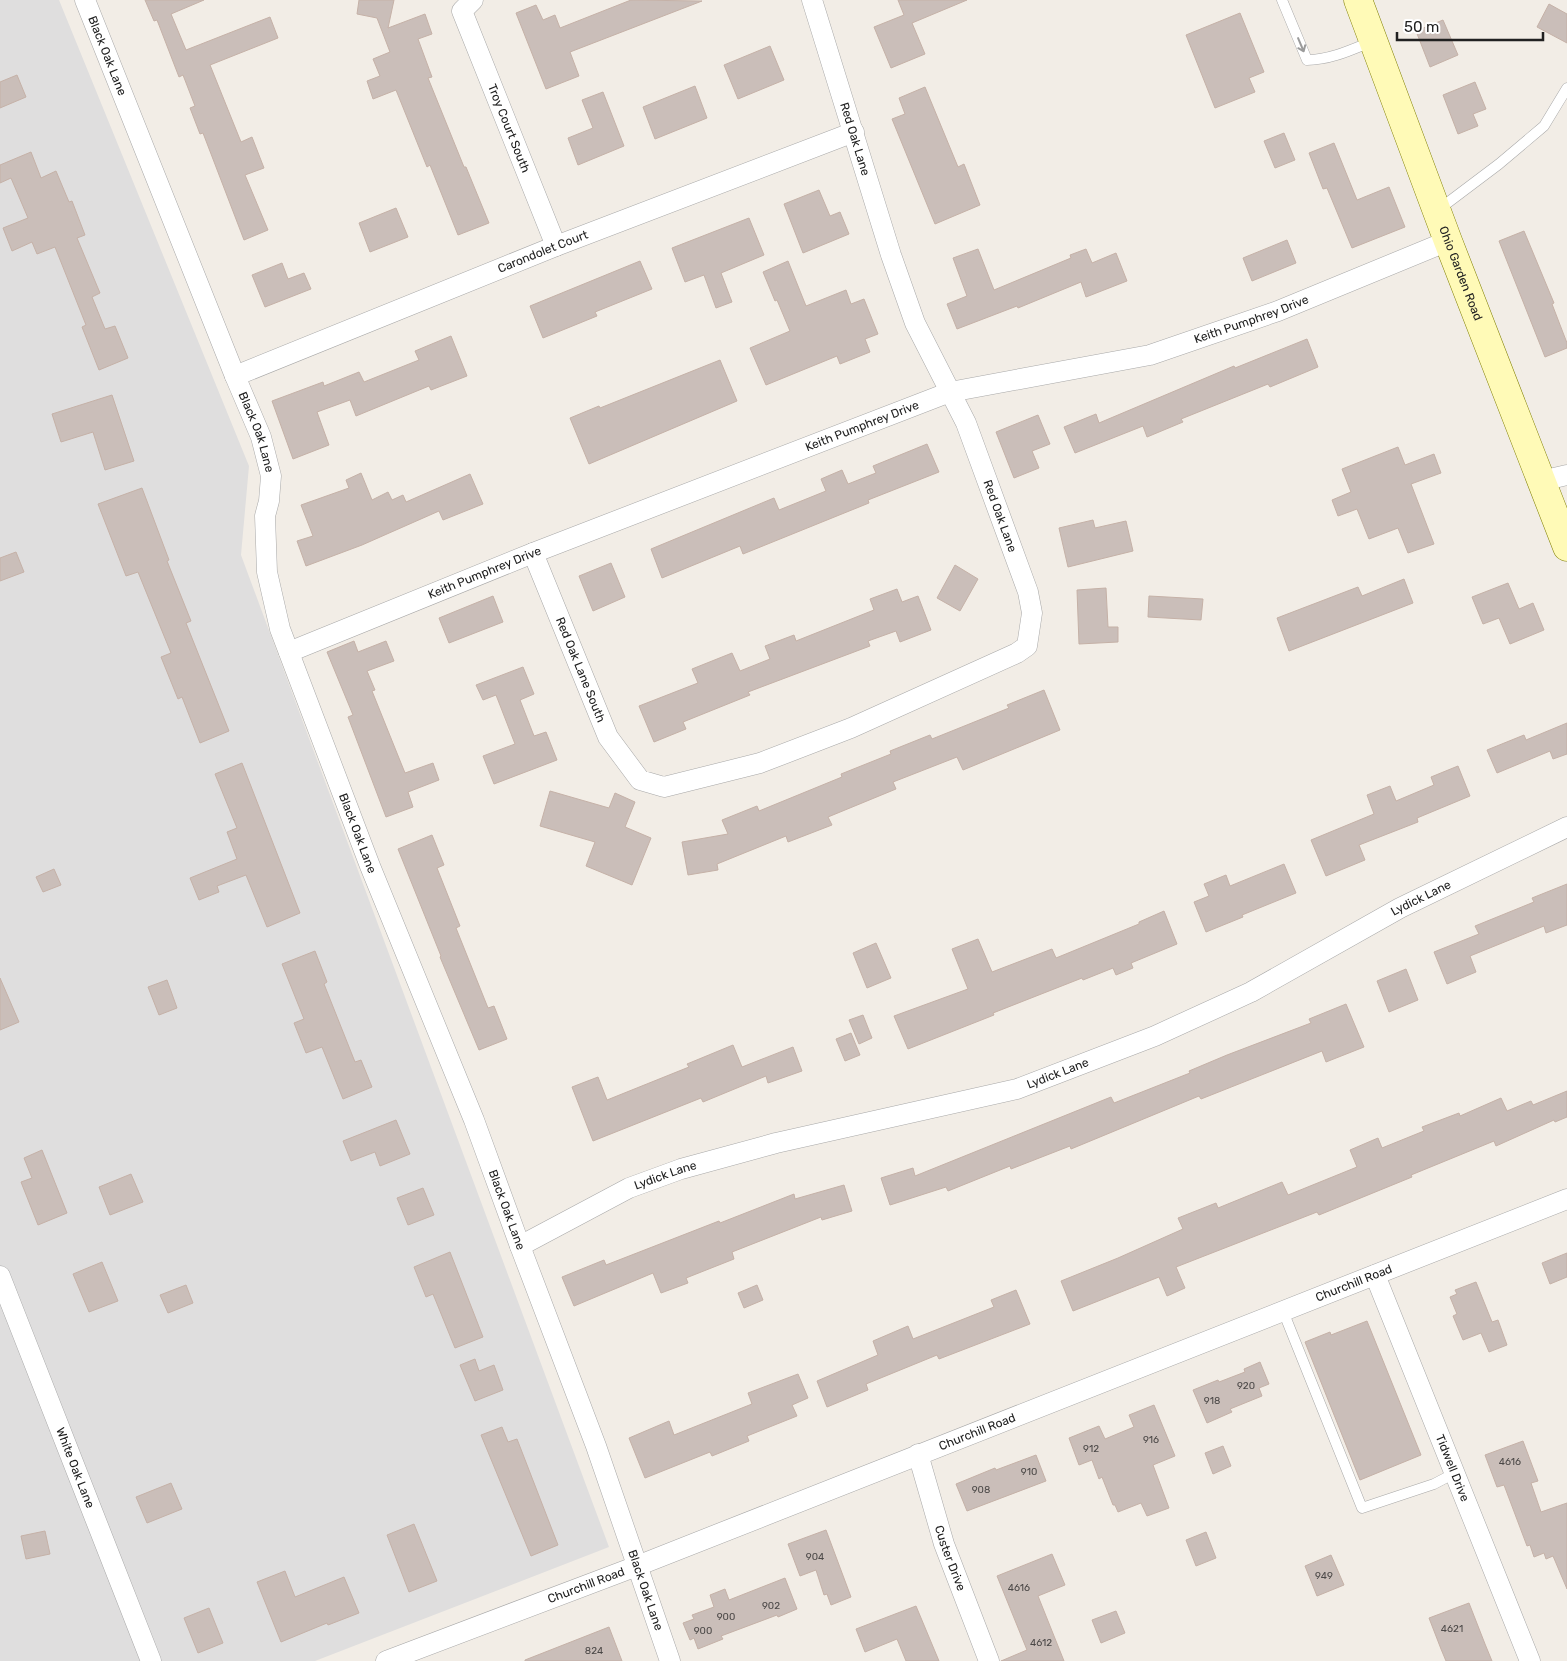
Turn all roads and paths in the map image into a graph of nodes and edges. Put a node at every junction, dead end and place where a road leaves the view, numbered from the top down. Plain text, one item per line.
1 (85, 0) edge
2 (812, 0) edge
3 (1282, 0) edge
4 (1358, 0) edge
5 (468, 6) edge
6 (1374, 41) junction
7 (1567, 88) edge
8 (854, 132) junction
9 (1437, 211) junction
10 (1448, 242) junction
11 (556, 246) junction
12 (235, 376) junction
13 (950, 392) junction
14 (1567, 475) edge
15 (1541, 480) junction
16 (1567, 547) edge
17 (533, 553) junction
18 (289, 652) junction
19 (640, 780) joint
20 (1567, 827) edge
21 (1567, 1199) edge
22 (520, 1246) junction
23 (1375, 1275) junction
24 (0, 1276) edge
25 (1283, 1311) junction
26 (918, 1454) junction
27 (1455, 1473) junction
28 (637, 1566) junction
29 (151, 1661) edge
30 (386, 1661) edge
31 (670, 1661) edge
32 (989, 1661) edge
33 (1530, 1661) edge

1 - 12 street, Black Oak Lane
2 - 8 street, Red Oak Lane
3 -> 6 lane
4 - 6 street, Ohio Garden Road
5 - 11 street, Troy Court South
6 - 9 street, Ohio Garden Road
7 - 9 lane
8 - 11 street, Carondolet Court
8 - 13 street, Red Oak Lane
9 - 10 street, Ohio Garden Road
10 - 13 street, Keith Pumphrey Drive
10 - 15 street, Ohio Garden Road
11 - 12 street, Carondolet Court
12 - 18 street, Black Oak Lane
13 - 17 street, Keith Pumphrey Drive
13 - 19 street, Red Oak Lane
14 - 15 street
15 - 16 street, Ohio Garden Road
17 - 18 street, Keith Pumphrey Drive
17 - 19 street, Red Oak Lane South
18 - 22 street, Black Oak Lane
20 - 22 street, Lydick Lane
21 - 23 street, Churchill Road
22 - 28 street, Black Oak Lane
23 - 25 street, Churchill Road
23 - 27 street, Tidwell Drive
24 - 29 street, White Oak Lane
25 - 26 street, Churchill Road
25 - 27 lane
26 - 28 street, Churchill Road
26 - 32 street, Custer Drive
27 - 33 street, Tidwell Drive
28 - 30 street, Churchill Road
28 - 31 street, Black Oak Lane

